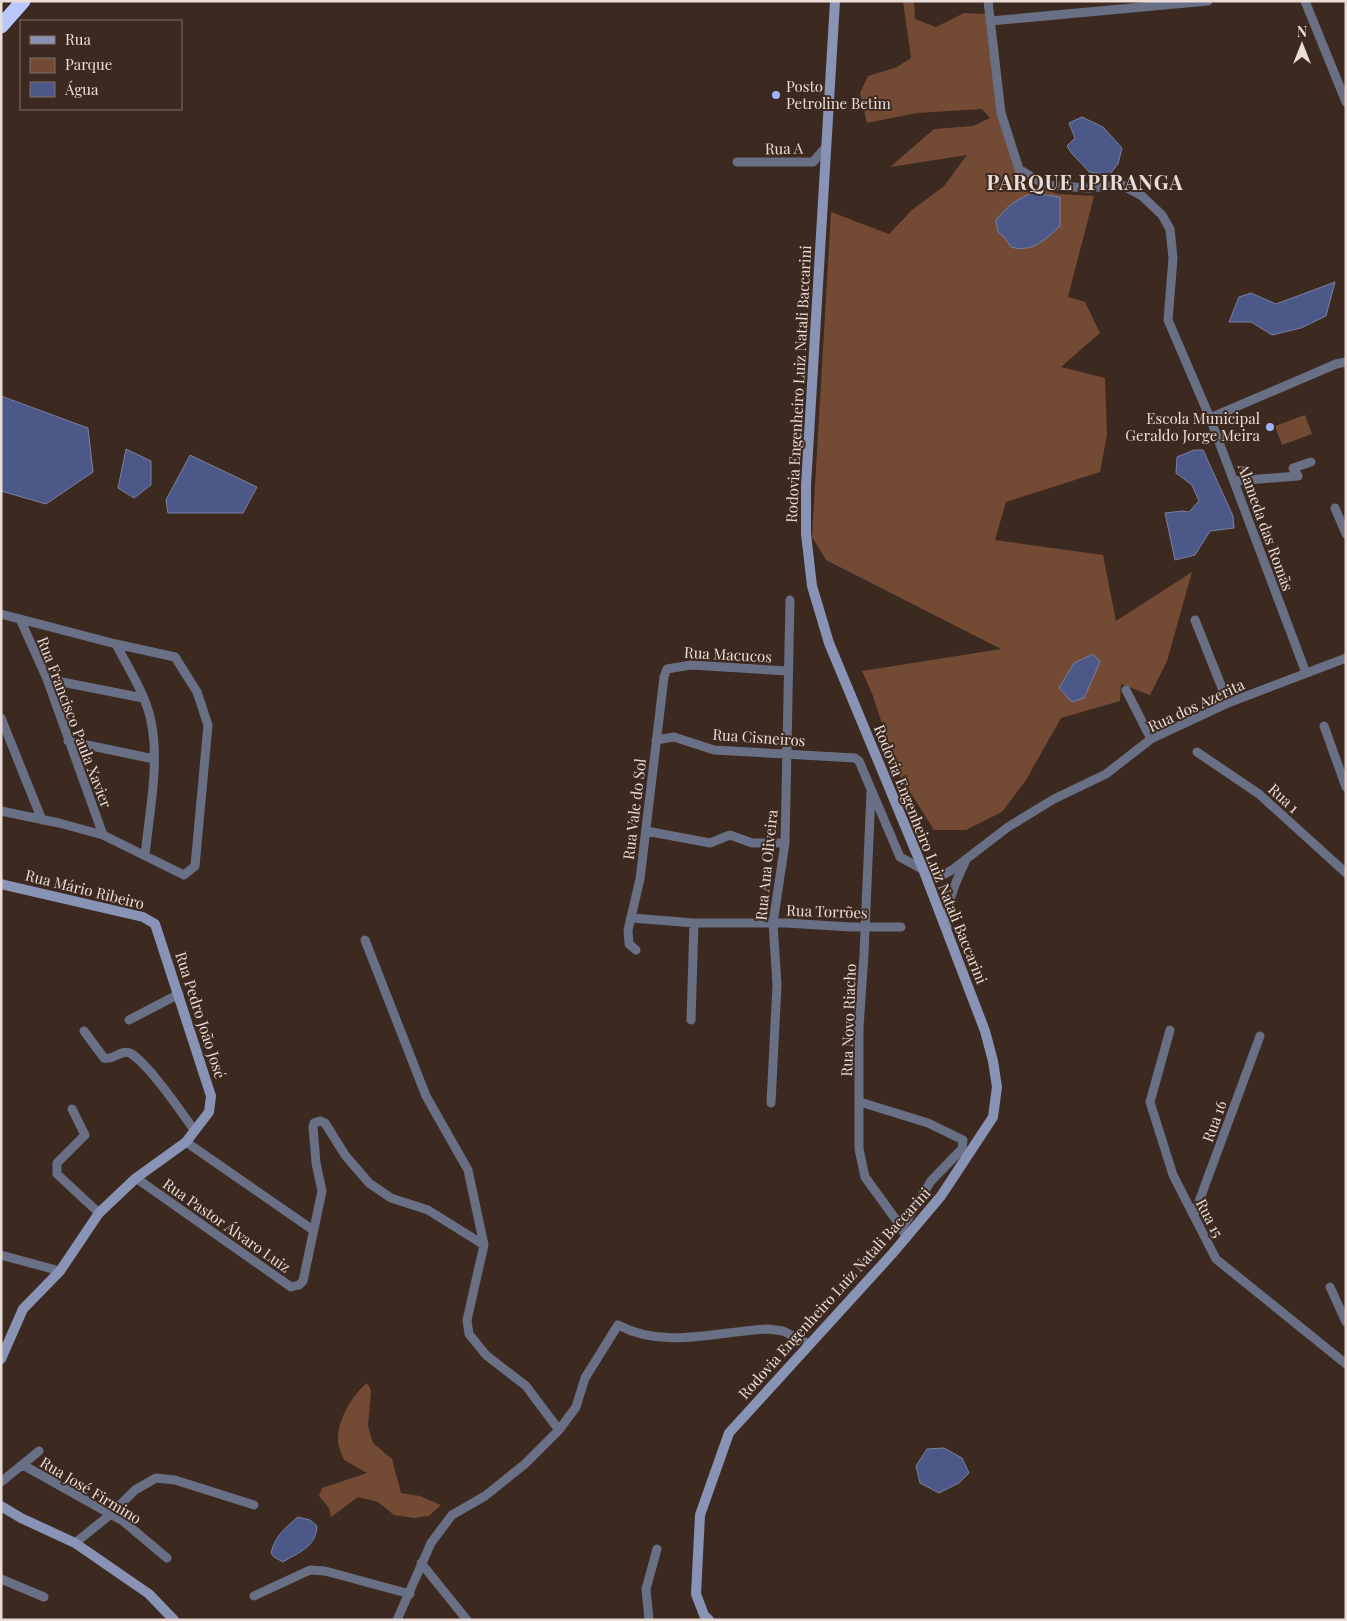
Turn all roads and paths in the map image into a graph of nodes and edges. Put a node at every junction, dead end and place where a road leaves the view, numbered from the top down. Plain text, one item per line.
1 (23, 1) edge
2 (835, 1) edge
3 (988, 1) edge
4 (1208, 1) edge
5 (1305, 1) edge
6 (990, 21) junction
7 (1, 26) edge
8 (1346, 102) edge
9 (825, 148) junction
10 (737, 162) dead end
11 (1346, 362) edge
12 (1210, 418) junction
13 (1311, 462) dead end
14 (1235, 481) junction
15 (1335, 508) dead end
16 (1346, 534) edge
17 (790, 600) dead end
18 (1, 614) edge
19 (20, 619) junction
20 (1195, 620) dead end
21 (116, 644) junction
22 (1346, 658) edge
23 (667, 669) joint
24 (788, 671) junction
25 (1306, 673) junction
26 (47, 679) junction
27 (1126, 690) dead end
28 (143, 698) junction
29 (1228, 703) junction
30 (1, 718) edge
31 (1324, 726) dead end
32 (1151, 739) junction
33 (656, 740) junction
34 (68, 741) junction
35 (1197, 752) dead end
36 (788, 753) junction
37 (154, 759) junction
38 (1346, 787) edge
39 (871, 790) junction
40 (1, 811) edge
41 (42, 820) junction
42 (646, 831) junction
43 (103, 835) junction
44 (785, 843) junction
45 (145, 856) junction
46 (966, 859) junction
47 (923, 868) junction
48 (1346, 873) edge
49 (1, 884) edge
50 (632, 918) junction
51 (694, 923) junction
52 (773, 923) junction
53 (866, 927) junction
54 (902, 927) dead end
55 (159, 930) joint
56 (948, 933) junction
57 (365, 940) dead end
58 (636, 950) dead end
59 (179, 994) junction
60 (129, 1020) dead end
61 (691, 1020) dead end
62 (1170, 1030) dead end
63 (84, 1031) dead end
64 (1260, 1036) dead end
65 (860, 1102) junction
66 (771, 1103) dead end
67 (72, 1109) dead end
68 (195, 1131) junction
69 (186, 1142) junction
70 (136, 1178) junction
71 (99, 1213) junction
72 (1194, 1215) junction
73 (902, 1228) junction
74 (313, 1230) junction
75 (906, 1238) junction
76 (484, 1245) junction
77 (1, 1255) edge
78 (60, 1270) junction
79 (1330, 1287) dead end
80 (1346, 1322) edge
81 (809, 1344) junction
82 (1, 1359) edge
83 (1346, 1364) edge
84 (559, 1430) junction
85 (39, 1451) dead end
86 (22, 1465) junction
87 (1, 1482) edge
88 (254, 1505) dead end
89 (1, 1506) edge
90 (111, 1514) junction
91 (75, 1543) junction
92 (657, 1549) dead end
93 (167, 1558) dead end
94 (421, 1563) junction
95 (1, 1578) edge
96 (410, 1594) junction
97 (254, 1596) dead end
98 (44, 1597) dead end
99 (174, 1620) edge
100 (397, 1620) edge
101 (467, 1620) edge
102 (649, 1620) edge
103 (709, 1620) edge

1 - 7 highway
2 - 9 main road, Rodovia Engenheiro Luiz Natali Baccarini
3 - 6 street, Alameda das Romãs
4 - 6 street
5 - 8 street
6 - 12 street, Alameda das Romãs
9 - 10 street, Rua A
9 - 47 main road, Rodovia Engenheiro Luiz Natali Baccarini
11 - 12 street
12 - 14 street, Alameda das Romãs
13 - 14 street
14 - 25 street, Alameda das Romãs
15 - 16 street
17 - 24 street, Rua Ana Oliveira
18 - 19 street
19 - 21 street
19 - 26 street, Rua Francisco Paula Xavier
20 - 29 street
21 - 28 street
21 - 45 street
22 - 25 street, Rua dos Azerita
23 - 24 street, Rua Macucos
23 - 33 street, Rua Vale do Sol
24 - 36 street, Rua Ana Oliveira
25 - 29 street, Rua dos Azerita
26 - 28 street
26 - 34 street, Rua Francisco Paula Xavier
27 - 32 street
28 - 37 street
29 - 32 street, Rua dos Azerita
30 - 41 street
31 - 38 street
32 - 46 street, Rua dos Azerita
33 - 36 street, Rua Cisneiros
33 - 42 street, Rua Vale do Sol
34 - 37 street
34 - 43 street, Rua Francisco Paula Xavier
35 - 48 street, Rua 1
36 - 39 street, Rua Cisneiros
36 - 44 street, Rua Ana Oliveira
37 - 45 street
39 - 47 street
39 - 53 street, Rua Novo Riacho
40 - 41 street
41 - 43 street
42 - 44 street
42 - 50 street, Rua Vale do Sol
43 - 45 street
44 - 52 street, Rua Ana Oliveira
46 - 47 street, Rua dos Azerita
46 - 56 street
47 - 56 main road, Rodovia Engenheiro Luiz Natali Baccarini
49 - 55 main road, Rua Mário Ribeiro
50 - 51 street, Rua Torrões
50 - 58 street, Rua Vale do Sol
51 - 52 street, Rua Torrões
51 - 61 street
52 - 53 street, Rua Torrões
52 - 66 street, Rua Ana Oliveira
53 - 54 street, Rua Torrões
53 - 65 street, Rua Novo Riacho
55 - 59 main road, Rua Pedro João José
56 - 75 main road, Rodovia Engenheiro Luiz Natali Baccarini
57 - 76 street
59 - 60 street
59 - 68 main road, Rua Pedro João José
62 - 72 street, Rua 15
63 - 68 street
64 - 72 street, Rua 16
65 - 73 street, Rua Novo Riacho
65 - 73 street
67 - 71 street
68 - 69 main road, Rua Pedro João José
69 - 70 main road, Rua Pedro João José
69 - 74 street
70 - 71 main road, Rua Pedro João José
70 - 74 street, Rua Pastor Álvaro Luiz
71 - 78 main road, Rua Pedro João José
72 - 83 street, Rua 15
73 - 75 street, Rua Novo Riacho
74 - 76 street
75 - 81 main road, Rodovia Engenheiro Luiz Natali Baccarini
76 - 84 street
77 - 78 street
78 - 82 main road, Rua Pedro João José
79 - 80 street
81 - 84 street
81 - 103 main road, Rodovia Engenheiro Luiz Natali Baccarini
84 - 94 street
85 - 86 street
86 - 87 street
86 - 90 street, Rua José Firmino
88 - 90 street
89 - 91 main road
90 - 91 street
90 - 93 street, Rua José Firmino
91 - 99 main road
92 - 102 street
94 - 96 street
94 - 101 street
95 - 98 street
96 - 97 street
96 - 100 street

